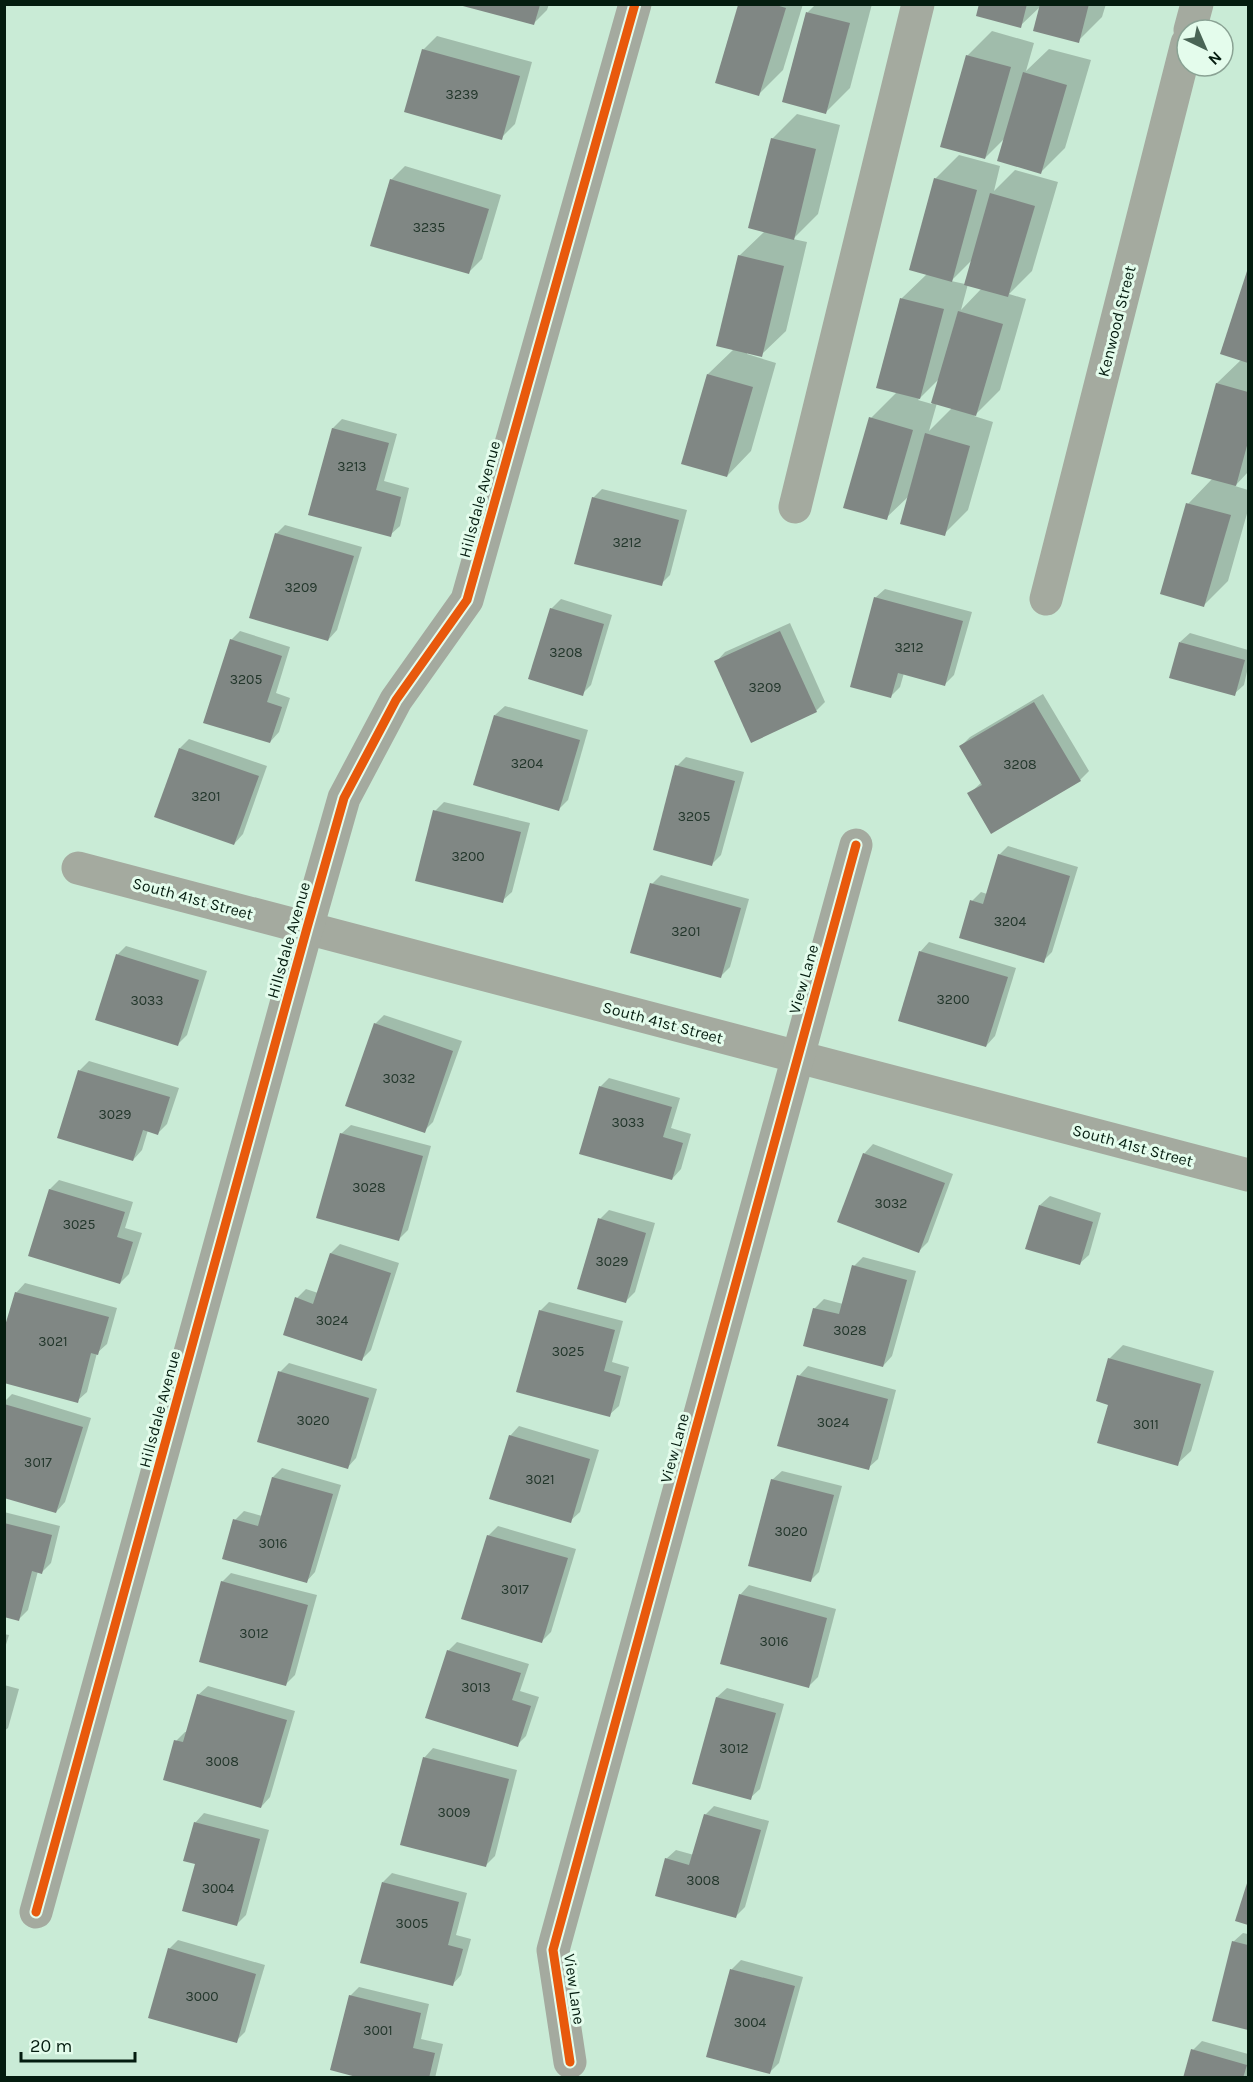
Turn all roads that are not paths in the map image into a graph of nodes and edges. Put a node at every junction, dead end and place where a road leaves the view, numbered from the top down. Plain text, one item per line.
1 (635, 4) edge
2 (918, 4) edge
3 (1178, 78) edge
4 (795, 507) dead end
5 (1046, 599) dead end
6 (856, 845) dead end
7 (78, 868) dead end
8 (307, 928) junction
9 (797, 1057) junction
10 (1248, 1175) edge
11 (36, 1912) dead end
12 (570, 2062) dead end

1 - 8 street, Hillsdale Avenue
2 - 4 street
3 - 5 street, Kenwood Street
6 - 9 street, View Lane
7 - 8 street, South 41st Street
8 - 9 street, South 41st Street
8 - 11 street, Hillsdale Avenue
9 - 10 street, South 41st Street
9 - 12 street, View Lane

